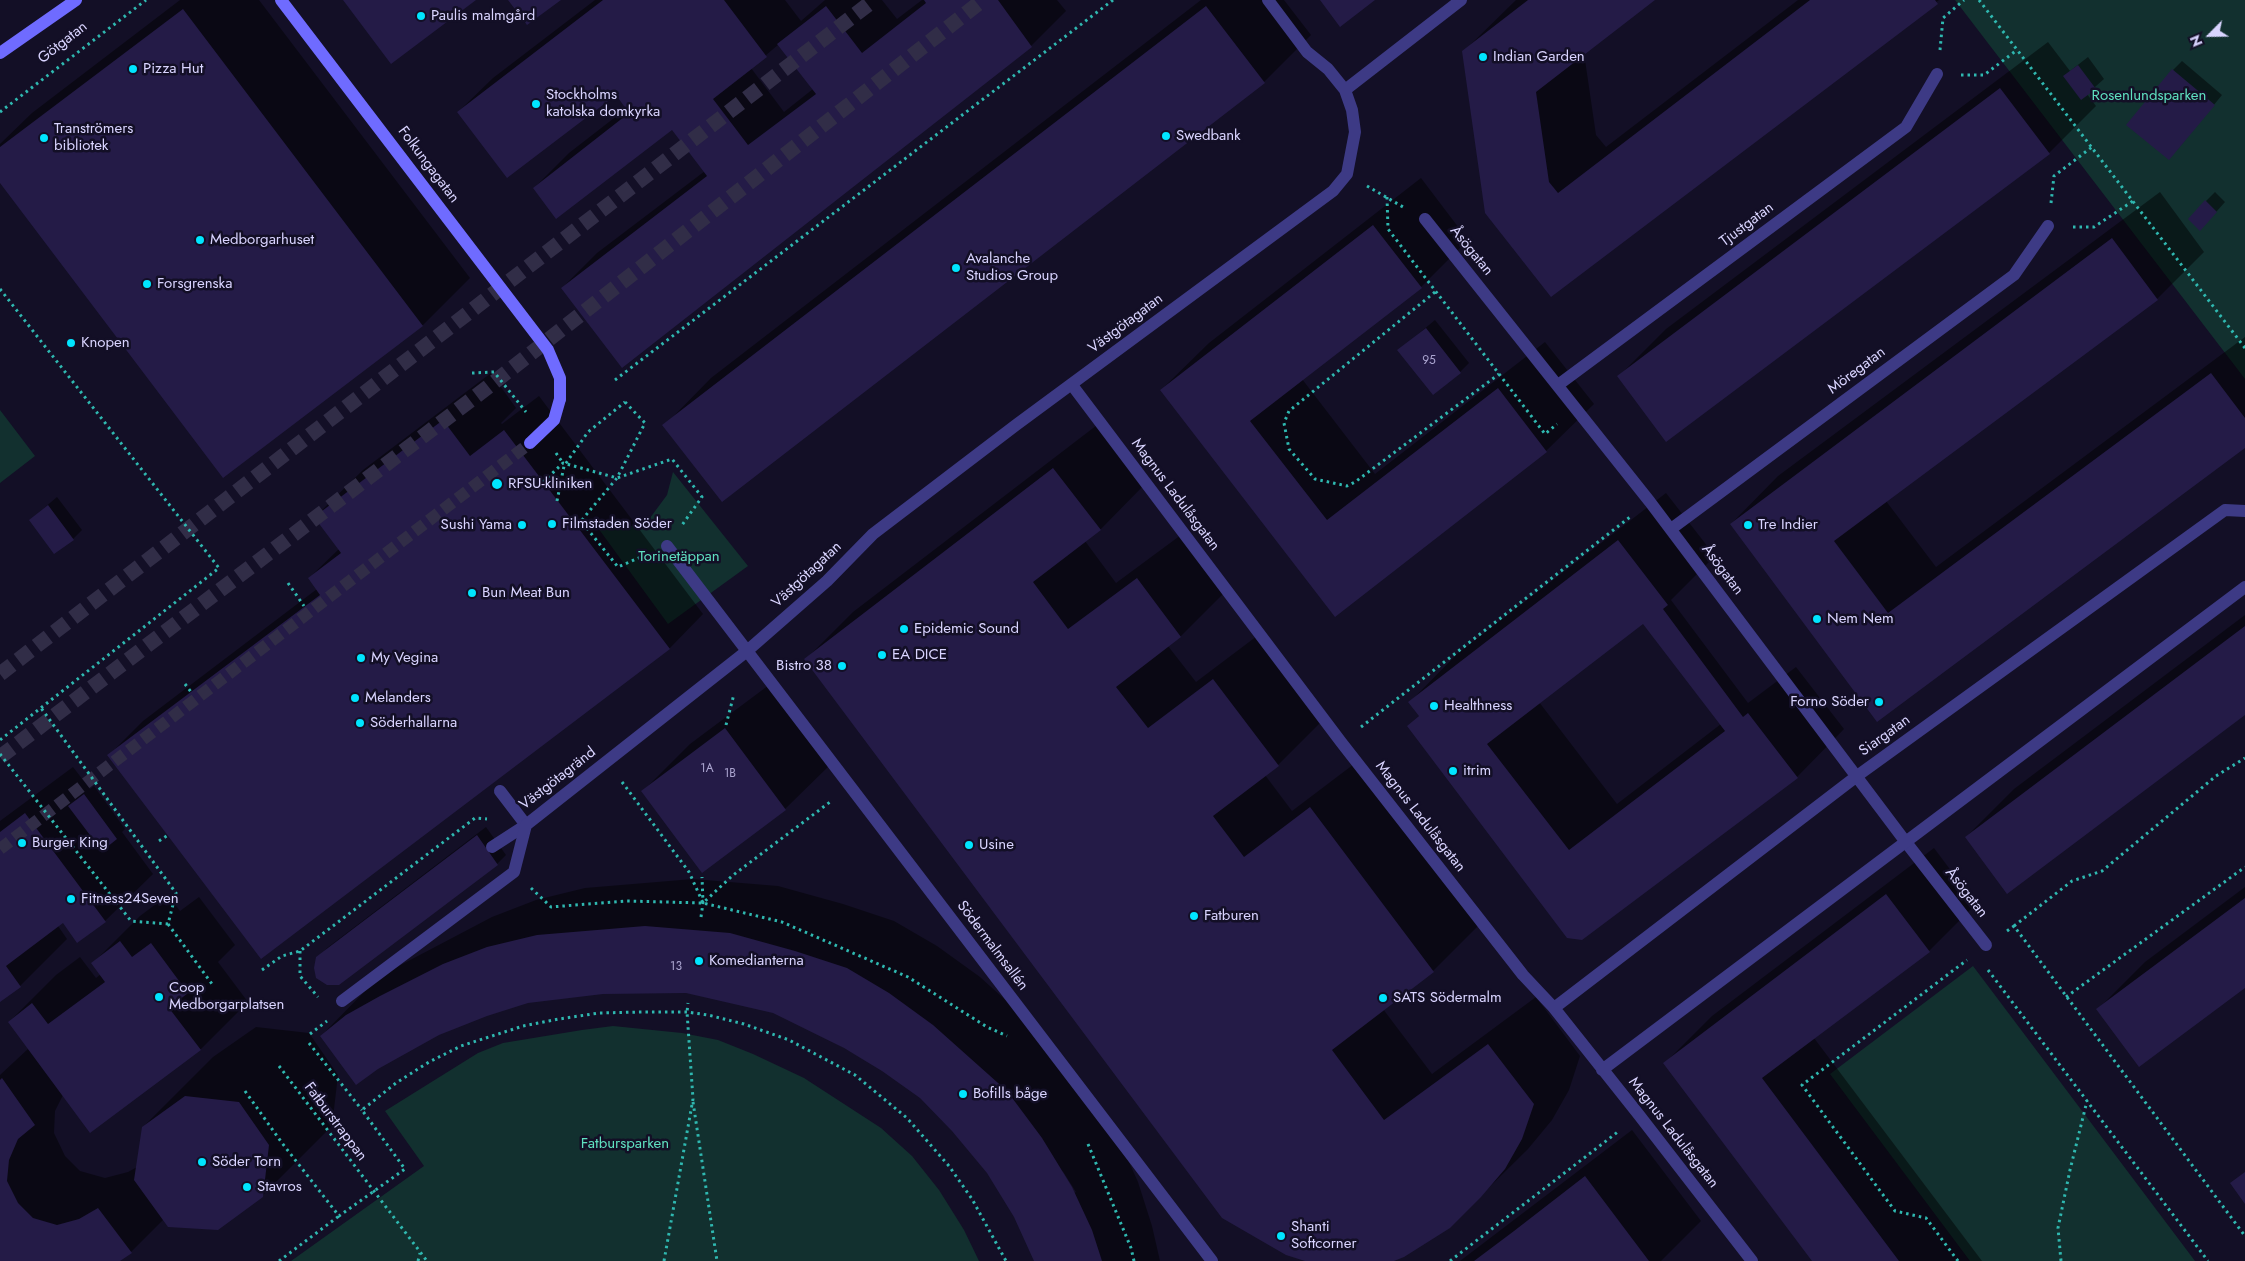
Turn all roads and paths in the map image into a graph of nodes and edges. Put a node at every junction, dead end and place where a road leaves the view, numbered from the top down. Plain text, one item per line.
1 (76, 0) edge
2 (146, 0) edge
3 (281, 0) edge
4 (1113, 0) edge
5 (1268, 0) edge
6 (1461, 0) edge
7 (1964, 0) edge
8 (1979, 0) edge
9 (2017, 50) junction
10 (0, 53) edge
11 (1937, 74) junction
12 (1345, 90) junction
13 (0, 112) edge
14 (2092, 147) junction
15 (1347, 174) junction
16 (1387, 197) junction
17 (2133, 201) junction
18 (1425, 219) joint
19 (2048, 226) junction
20 (0, 289) edge
21 (1436, 292) junction
22 (2245, 348) edge
23 (472, 373) dead end
24 (1499, 374) junction
25 (615, 380) dead end
26 (1072, 385) junction
27 (1558, 386) junction
28 (1577, 409) junction
29 (528, 414) dead end
30 (530, 443) tunnel mouth
31 (617, 478) junction
32 (543, 482) dead end
33 (702, 497) dead end
34 (557, 500) dead end
35 (1650, 502) junction
36 (2245, 511) edge
37 (1671, 529) junction
38 (667, 546) dead end
39 (618, 567) dead end
40 (288, 583) dead end
41 (2245, 587) edge
42 (304, 606) dead end
43 (747, 651) junction
44 (186, 684) dead end
45 (191, 692) dead end
46 (41, 708) junction
47 (0, 740) edge
48 (1341, 742) junction
49 (0, 754) edge
50 (2245, 758) edge
51 (607, 762) junction
52 (1857, 776) junction
53 (850, 786) junction
54 (500, 791) dead end
55 (526, 825) junction
56 (168, 835) dead end
57 (159, 841) dead end
58 (1905, 841) junction
59 (492, 847) dead end
60 (2245, 866) edge
61 (514, 872) junction
62 (702, 877) dead end
63 (703, 903) junction
64 (701, 917) dead end
65 (168, 924) junction
66 (2014, 926) junction
67 (1986, 945) junction
68 (1976, 953) junction
69 (262, 970) dead end
70 (212, 984) dead end
71 (2066, 996) junction
72 (342, 1001) dead end
73 (688, 1004) dead end
74 (1554, 1008) junction
75 (687, 1012) junction
76 (330, 1019) dead end
77 (310, 1034) dead end
78 (1011, 1038) dead end
79 (309, 1043) dead end
80 (279, 1066) dead end
81 (1602, 1070) junction
82 (245, 1091) dead end
83 (693, 1099) junction
84 (2088, 1101) junction
85 (362, 1110) junction
86 (1639, 1115) junction
87 (1087, 1140) dead end
88 (373, 1192) junction
89 (339, 1216) junction
90 (2245, 1236) edge
91 (420, 1253) junction
92 (279, 1261) edge
93 (418, 1261) edge
94 (427, 1261) edge
95 (664, 1261) edge
96 (717, 1261) edge
97 (1006, 1261) edge
98 (1134, 1261) edge
99 (1212, 1261) edge
100 (1450, 1261) edge
101 (1752, 1261) edge
102 (1958, 1261) edge
103 (2061, 1261) edge
104 (2208, 1261) edge

1 - 10 street, Götgatan
2 - 13 path, Götgatan
3 - 30 street, Folkungagatan, bridge
4 - 25 path
5 - 12 street
6 - 12 street
7 - 11 path
8 - 9 path
9 - 11 path
9 - 14 path
11 - 27 street, Tjustgatan
12 - 15 street
14 - 17 path
14 - 19 path
15 - 16 path
15 - 26 street, Västgötagatan
16 - 18 path
16 - 21 path
17 - 19 path
17 - 22 path
18 - 27 street, Åsögatan
19 - 37 street, Möregatan
20 - 46 path
21 - 24 path
21 - 24 path
23 - 29 path
24 - 28 path
26 - 43 street, Västgötagatan
26 - 48 street, Magnus Ladulåsgatan
27 - 28 street, Åsögatan
28 - 35 street, Åsögatan
31 - 32 path
31 - 33 path
31 - 34 path, bridge
31 - 39 path
35 - 37 street, Åsögatan
35 - 48 path
36 - 52 street, Siargatan
37 - 52 street, Åsögatan
38 - 43 street, Södermalmsallén
40 - 42 path
41 - 58 street
43 - 51 street, Västgötagränd
43 - 53 street, Södermalmsallén
44 - 45 path
46 - 47 path
46 - 65 path
48 - 74 street, Magnus Ladulåsgatan
49 - 65 path
50 - 66 path
51 - 55 street, Västgötagränd
51 - 63 path
52 - 58 street, Åsögatan
52 - 74 street, Siargatan
53 - 63 path
53 - 99 street, Södermalmsallén
54 - 55 street
55 - 59 street
55 - 61 street, Västgötagränd
55 - 69 path
56 - 57 path
58 - 67 street, Åsögatan
58 - 81 street
60 - 71 path
61 - 63 path
61 - 72 street
62 - 63 path
63 - 64 path
63 - 78 path
65 - 70 path
66 - 67 path
66 - 71 path
67 - 68 path
68 - 84 path
68 - 102 path
71 - 90 path
73 - 75 path
74 - 81 street, Magnus Ladulåsgatan
75 - 83 path
75 - 85 path
75 - 97 path
76 - 77 path
79 - 85 path
80 - 88 path, Fatburstrappan
81 - 86 street, Magnus Ladulåsgatan
82 - 89 path
83 - 95 path
83 - 96 path
84 - 103 path
84 - 104 path
85 - 88 path
86 - 100 path
86 - 101 street, Magnus Ladulåsgatan
87 - 98 path
88 - 89 path
88 - 91 path, Fatburstrappan
89 - 92 path
91 - 93 path
91 - 94 path, Fatburstrappan

